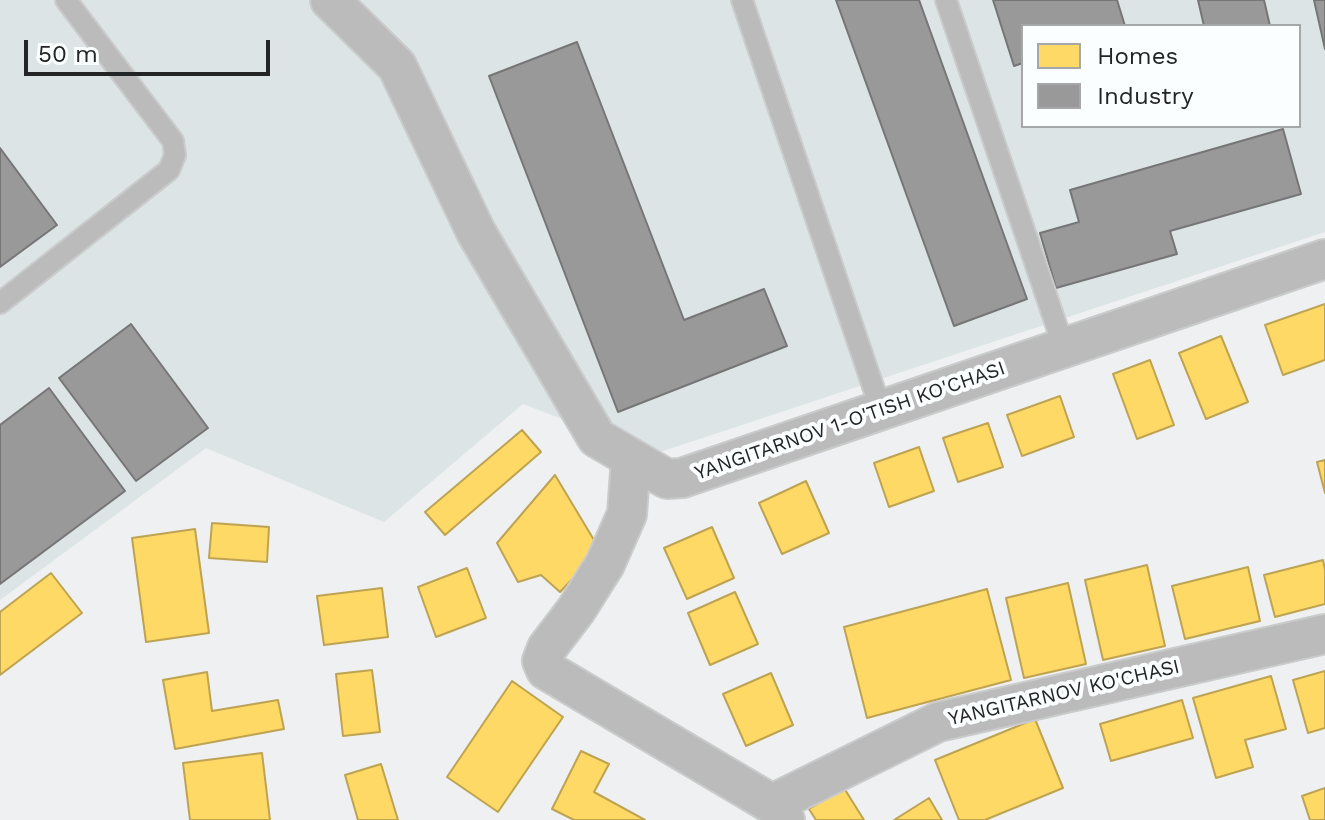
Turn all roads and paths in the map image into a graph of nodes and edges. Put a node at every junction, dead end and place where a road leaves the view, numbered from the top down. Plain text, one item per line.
1 (66, 0) edge
2 (330, 0) edge
3 (742, 0) edge
4 (946, 0) edge
5 (1325, 259) edge
6 (0, 303) edge
7 (1064, 348) junction
8 (881, 410) junction
9 (631, 458) junction
10 (1325, 634) edge
11 (779, 812) edge

1 - 6 lane
2 - 9 street, YANGITARNOV 1-O'TISH KO'CHASI
3 - 8 lane
4 - 7 lane
5 - 7 street, YANGITARNOV 1-O'TISH KO'CHASI
7 - 8 street, YANGITARNOV 1-O'TISH KO'CHASI
8 - 9 street, YANGITARNOV 1-O'TISH KO'CHASI
9 - 11 street, YANGITARNOV KO'CHASI
10 - 11 street, YANGITARNOV KO'CHASI

